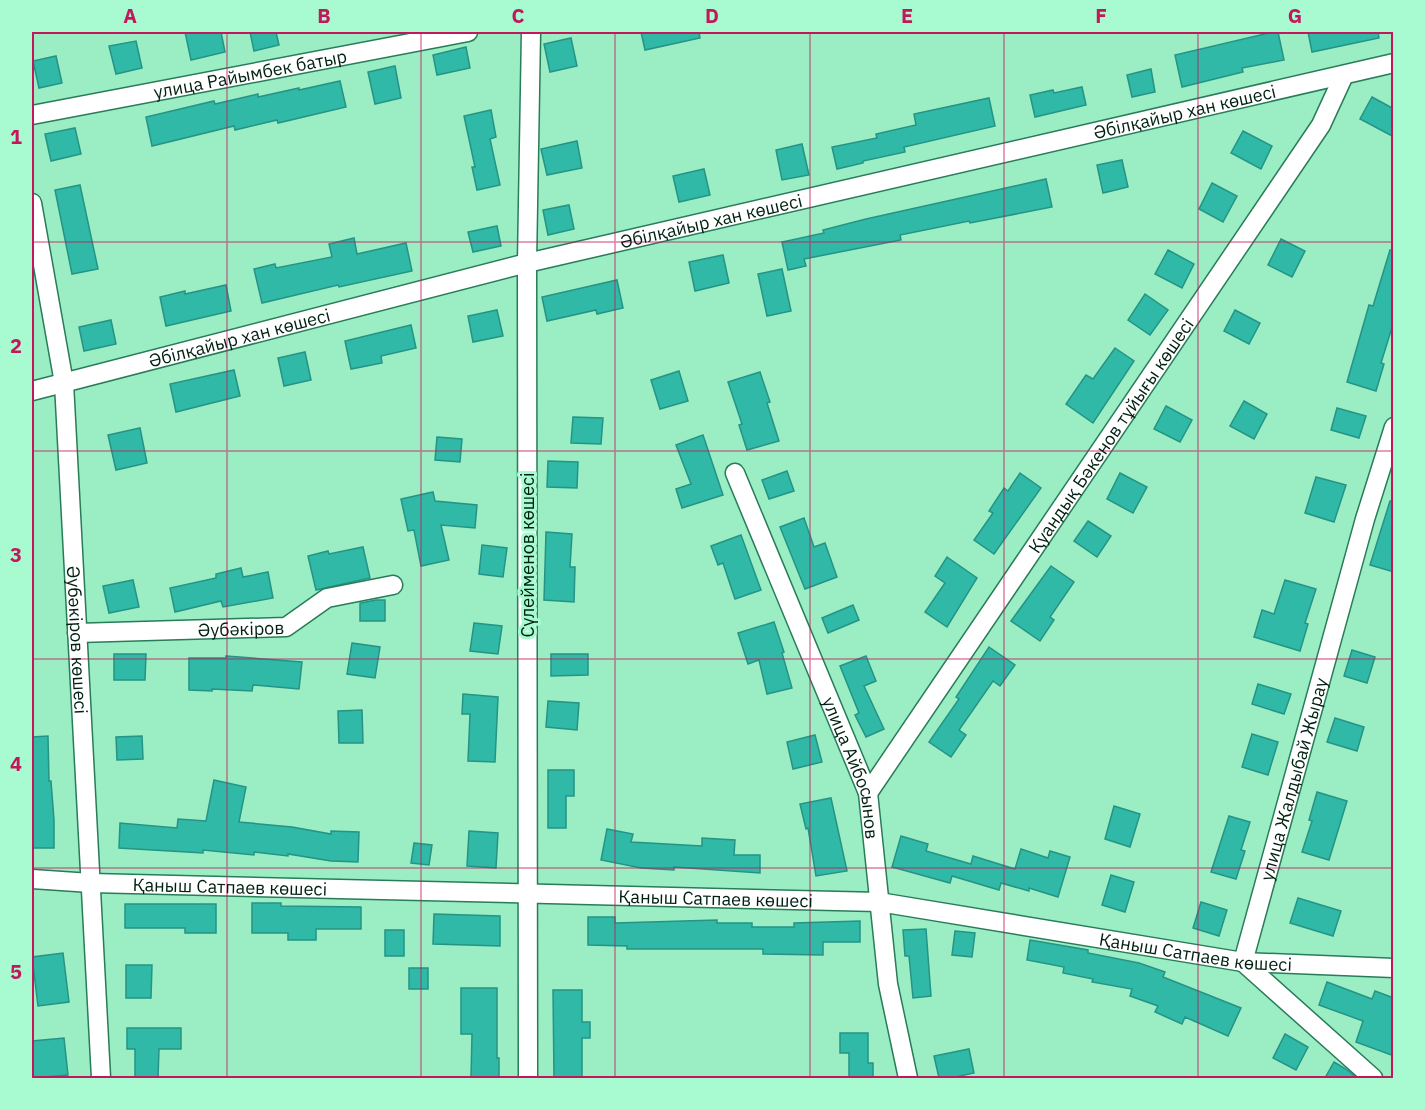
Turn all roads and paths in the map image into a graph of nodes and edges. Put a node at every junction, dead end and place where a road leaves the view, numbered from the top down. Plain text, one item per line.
1 (468, 32) edge
2 (531, 32) edge
3 (1394, 63) edge
4 (1344, 75) junction
5 (32, 115) edge
6 (32, 203) edge
7 (527, 263) junction
8 (64, 383) junction
9 (32, 391) edge
10 (1394, 427) edge
11 (735, 473) dead end
12 (393, 585) dead end
13 (77, 633) junction
14 (868, 793) junction
15 (32, 879) edge
16 (92, 883) junction
17 (527, 893) junction
18 (879, 902) junction
19 (1243, 962) junction
20 (1394, 968) edge
21 (100, 1078) edge
22 (528, 1078) edge
23 (908, 1078) edge
24 (1373, 1078) edge

1 - 5 street, улица Райымбек батыр
2 - 7 street, Сүлейменов көшесі
3 - 4 street, Әбілқайыр хан көшесі
4 - 7 street, Әбілқайыр хан көшесі
4 - 14 street, Қуандық Бәкенов тұйығы көшесі
6 - 8 street, Әубәкіров көшесі
7 - 8 street, Әбілқайыр хан көшесі
7 - 17 street, Сүлейменов көшесі
8 - 9 street, Әбілқайыр хан көшесі
8 - 13 street, Әубәкіров көшесі
10 - 19 street, улица Жалдыбай Жырау
11 - 14 street, улица Айбосынов
12 - 13 street, Әубәкіров
13 - 16 street, Әубәкіров көшесі
14 - 18 street, улица Айбосынов
15 - 16 street, Қаныш Сатпаев көшесі
16 - 17 street, Қаныш Сатпаев көшесі
16 - 21 street, Әубәкіров көшесі
17 - 18 street, Қаныш Сатпаев көшесі
17 - 22 street, Сүлейменов көшесі
18 - 19 street, Қаныш Сатпаев көшесі
18 - 23 street, улица Айбосынов
19 - 20 street, Қаныш Сатпаев көшесі
19 - 24 street

